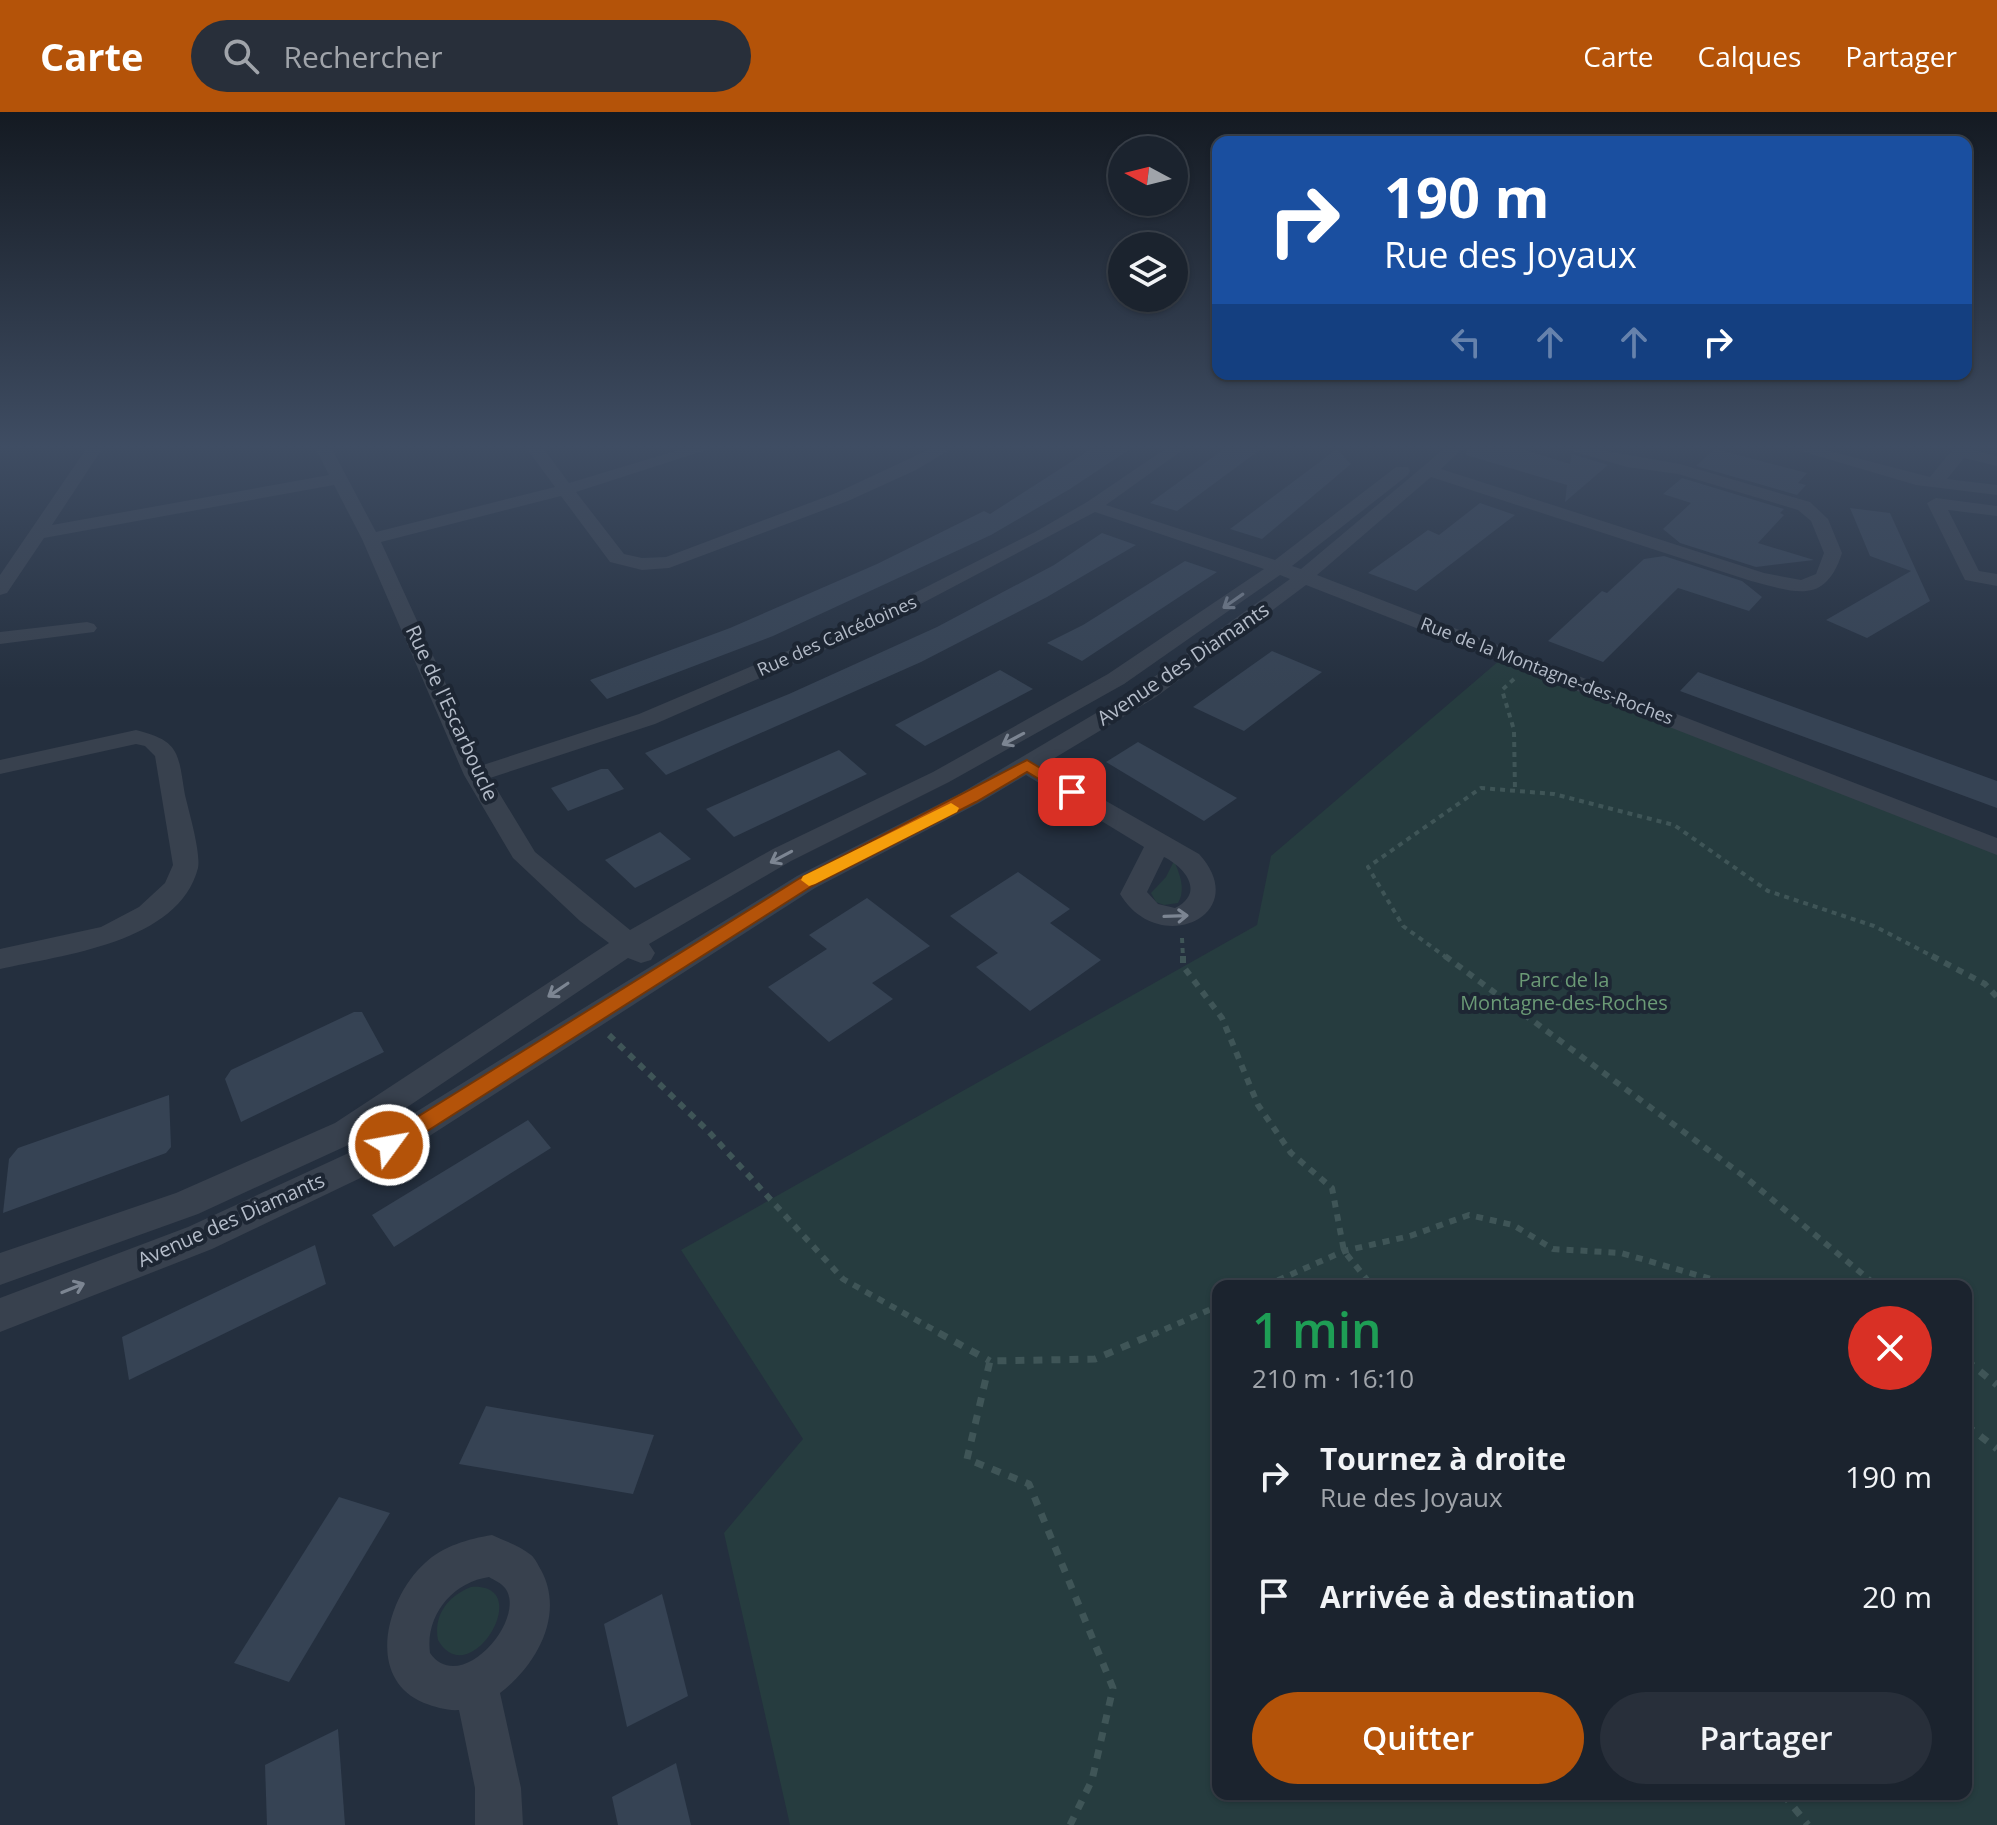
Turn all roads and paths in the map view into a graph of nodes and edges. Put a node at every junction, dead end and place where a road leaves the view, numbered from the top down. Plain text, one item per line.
1 (42, 529) edge
2 (61, 529) edge
3 (365, 529) edge
4 (411, 529) edge
5 (594, 529) edge
6 (758, 529) edge
7 (1051, 529) edge
8 (1163, 529) edge
9 (1331, 529) edge
10 (1356, 529) edge
11 (1622, 529) edge
12 (1823, 529) edge
13 (1949, 529) edge
14 (39, 533) junction
15 (371, 539) junction
16 (1278, 567) junction
17 (1305, 577) junction
18 (1997, 580) edge
19 (0, 589) edge
20 (87, 628) dead end
21 (0, 638) edge
22 (1531, 664) junction
23 (1027, 765) junction
24 (0, 767) edge
25 (476, 775) junction
26 (1515, 791) junction
27 (1157, 846) junction
28 (1997, 847) edge
29 (1174, 918) junction
30 (628, 944) junction
31 (0, 959) edge
32 (665, 970) junction
33 (1997, 997) edge
34 (591, 1017) junction
35 (1344, 1251) junction
36 (0, 1269) edge
37 (1279, 1280) edge
38 (1367, 1280) edge
39 (1714, 1280) edge
40 (1870, 1280) edge
41 (1212, 1309) edge
42 (0, 1315) edge
43 (990, 1361) junction
44 (1972, 1365) edge
45 (1997, 1385) edge
46 (1972, 1430) edge
47 (1997, 1449) edge
48 (476, 1683) dead end
49 (1788, 1800) edge
50 (499, 1825) edge
51 (1070, 1825) edge
52 (1808, 1825) edge

1 - 14 street
2 - 14 street
3 - 15 street, Rue de l'Escarboucle
4 - 15 street
5 - 6 street
7 - 25 street, Rue des Calcédoines
8 - 16 street, Rue de la Montagne-des-Roches
9 - 16 street, Avenue des Diamants
10 - 17 street, Avenue des Diamants
11 - 12 street
13 - 18 street
14 - 19 street
15 - 25 street, Rue de l'Escarboucle
16 - 17 street, Rue de la Montagne-des-Roches
16 -> 30 street, Avenue des Diamants
17 - 22 street, Rue de la Montagne-des-Roches
17 - 23 street, Avenue des Diamants
20 - 21 street
22 - 26 path
22 - 28 street, Rue de la Montagne-des-Roches
23 - 27 street
23 - 32 street, Avenue des Diamants
24 - 31 street
25 - 30 street, Rue de l'Escarboucle
26 - 33 path
26 - 40 path
27 - 29 street
29 -> 27 street
29 - 35 path
30 - 32 street, Rue de l'Escarboucle
30 -> 36 street, Avenue des Diamants
32 - 34 street, Avenue des Diamants
42 -> 34 street, Avenue des Diamants
34 - 43 path
35 - 37 path
35 - 38 path
35 - 39 path
41 - 43 path
43 - 51 path
44 - 45 path
46 - 47 path
48 - 50 street
49 - 52 path

